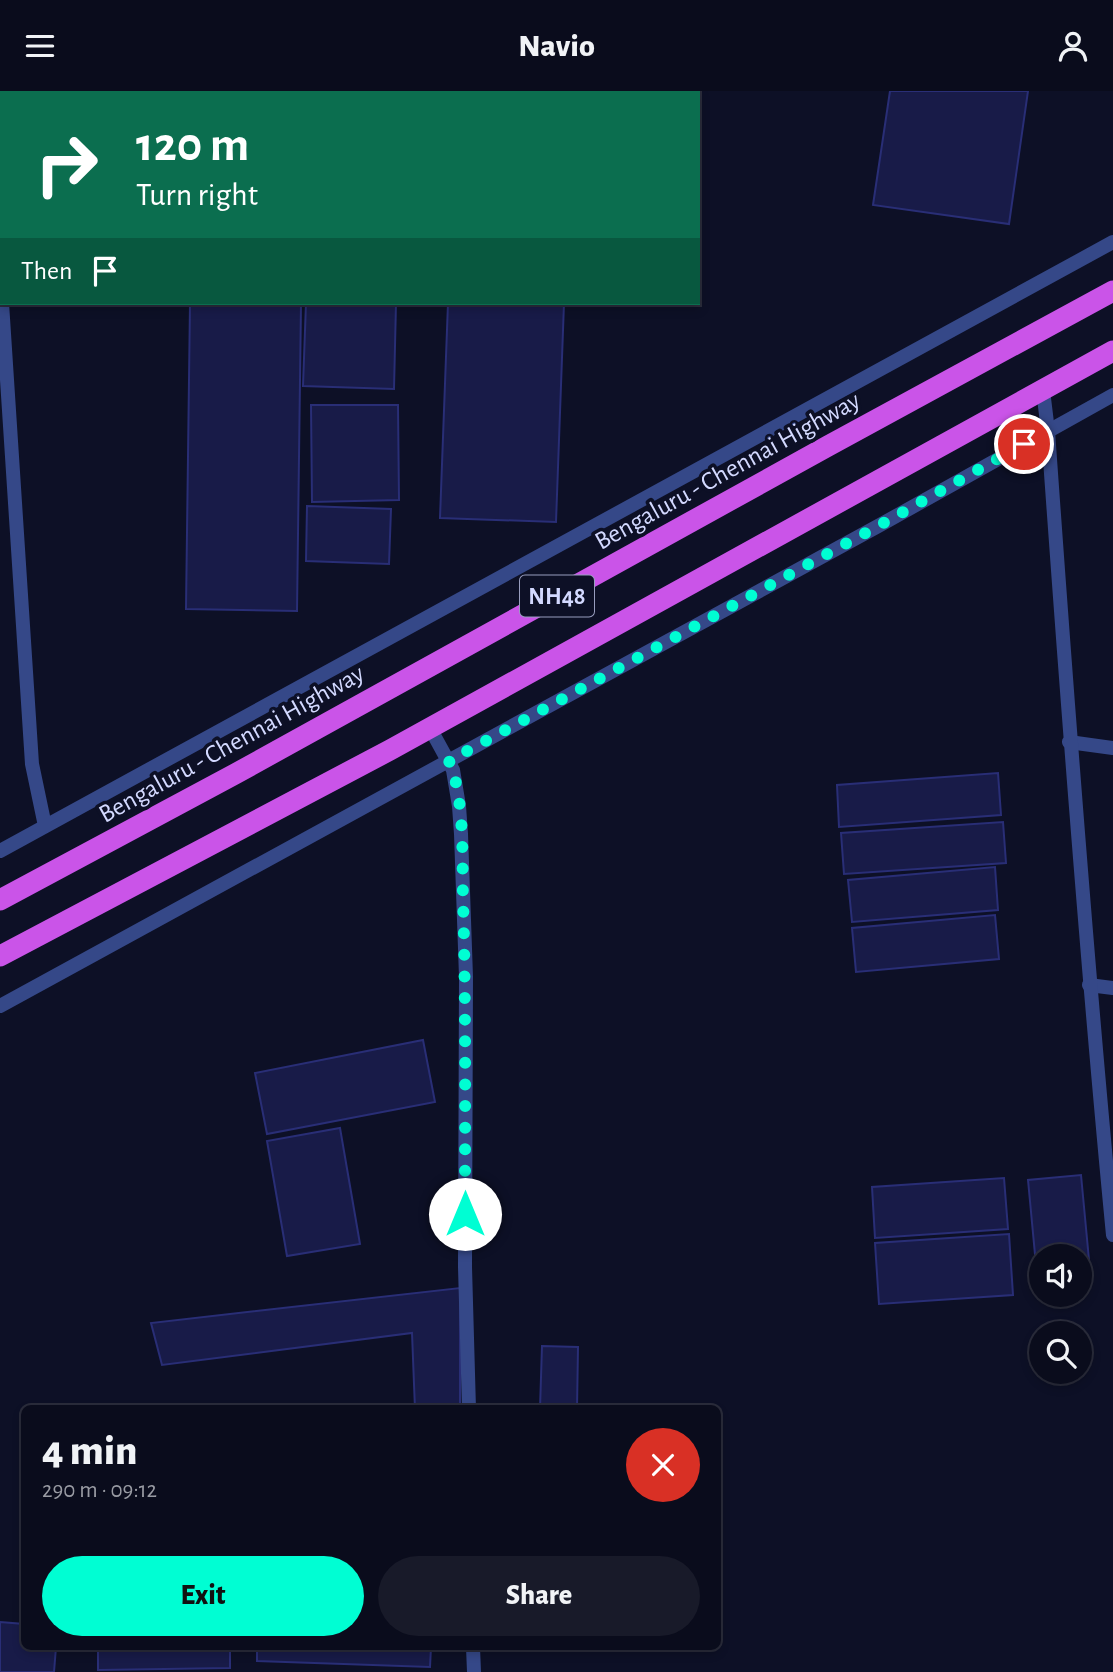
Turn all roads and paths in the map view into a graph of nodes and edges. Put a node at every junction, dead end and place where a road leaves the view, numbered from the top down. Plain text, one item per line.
1 (1113, 242) edge
2 (1113, 291) edge
3 (1, 305) edge
4 (1113, 351) edge
5 (1043, 390) junction
6 (1113, 395) edge
7 (4, 401) edge
8 (1048, 431) junction
9 (430, 728) junction
10 (1069, 742) junction
11 (1113, 748) edge
12 (449, 761) junction
13 (45, 826) junction
14 (0, 851) edge
15 (0, 899) edge
16 (0, 956) edge
17 (1089, 985) junction
18 (1113, 988) edge
19 (0, 1006) edge
20 (1111, 1184) edge
21 (1113, 1235) edge
22 (469, 1405) edge
23 (473, 1650) edge
24 (474, 1672) edge

1 - 13 street
2 - 15 highway, Bengaluru - Chennai Highway / NH48
3 - 7 street
4 - 5 highway, NH48
5 - 8 street
5 - 9 highway, NH48
6 - 8 street
7 - 13 street
8 - 10 street
8 - 12 street
9 - 12 street
9 - 16 highway, NH48
10 - 11 street
10 - 17 street
12 - 19 street
12 - 22 street
13 - 14 street
17 - 18 street
17 - 20 street
20 - 21 street
23 - 24 street

